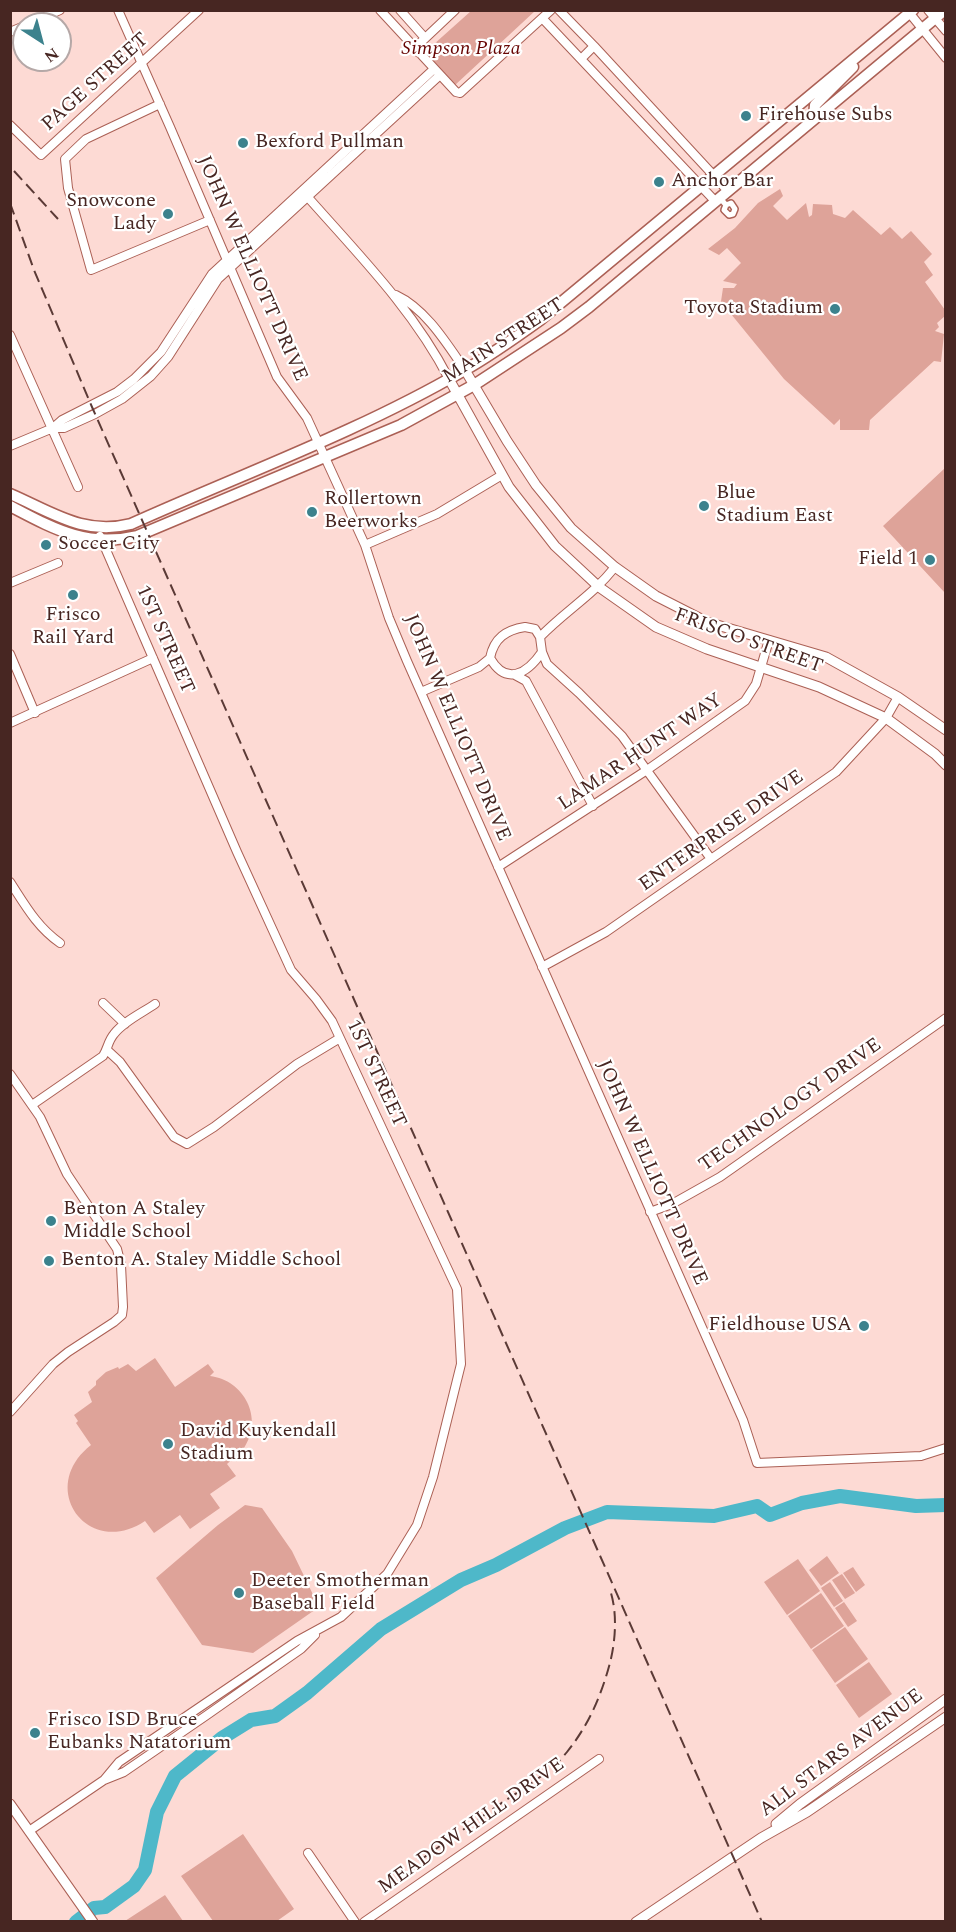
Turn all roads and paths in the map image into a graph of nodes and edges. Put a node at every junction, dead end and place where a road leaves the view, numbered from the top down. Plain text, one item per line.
1 (118, 10) edge
2 (199, 10) edge
3 (380, 10) edge
4 (400, 10) edge
5 (455, 10) edge
6 (551, 10) edge
7 (559, 10) edge
8 (945, 10) edge
9 (910, 11) edge
10 (932, 14) edge
11 (543, 19) junction
12 (922, 29) junction
13 (945, 31) edge
14 (425, 38) junction
15 (594, 46) junction
16 (868, 47) junction
17 (420, 53) junction
18 (582, 58) junction
19 (945, 58) edge
20 (142, 64) junction
21 (437, 72) junction
22 (160, 104) junction
23 (814, 117) junction
24 (10, 125) edge
25 (714, 176) junction
26 (701, 187) junction
27 (304, 194) junction
28 (722, 198) junction
29 (734, 215) dead end
30 (210, 220) junction
31 (230, 263) junction
32 (395, 294) junction
33 (10, 335) edge
34 (465, 370) junction
35 (449, 379) junction
36 (474, 385) junction
37 (457, 395) junction
38 (53, 428) junction
39 (319, 442) junction
40 (10, 446) edge
41 (325, 456) junction
42 (502, 475) junction
43 (78, 487) dead end
44 (10, 494) edge
45 (10, 506) edge
46 (96, 528) junction
47 (102, 541) junction
48 (365, 545) junction
49 (58, 563) dead end
50 (615, 567) junction
51 (10, 583) edge
52 (599, 587) junction
53 (554, 622) junction
54 (535, 629) junction
55 (540, 637) junction
56 (769, 640) junction
57 (542, 652) junction
58 (10, 654) edge
59 (153, 658) junction
60 (490, 658) junction
61 (535, 662) junction
62 (547, 664) junction
63 (479, 667) junction
64 (761, 667) junction
65 (496, 668) junction
66 (529, 668) junction
67 (515, 675) junction
68 (526, 681) junction
69 (421, 692) junction
70 (898, 698) junction
71 (35, 713) junction
72 (886, 718) junction
73 (10, 723) edge
74 (945, 730) edge
75 (945, 765) edge
76 (647, 770) junction
77 (593, 806) junction
78 (711, 859) junction
79 (498, 867) junction
80 (10, 882) edge
81 (60, 944) dead end
82 (542, 967) junction
83 (104, 1003) dead end
84 (155, 1004) dead end
85 (945, 1018) edge
86 (125, 1024) junction
87 (340, 1038) junction
88 (107, 1050) junction
89 (10, 1074) edge
90 (32, 1105) junction
91 (650, 1212) junction
92 (10, 1412) edge
93 (945, 1448) edge
94 (321, 1629) junction
95 (945, 1699) edge
96 (201, 1706) junction
97 (207, 1715) junction
98 (945, 1717) edge
99 (599, 1759) dead end
100 (849, 1768) junction
101 (856, 1778) junction
102 (104, 1780) junction
103 (10, 1804) edge
104 (30, 1832) junction
105 (761, 1838) junction
106 (308, 1853) dead end
107 (93, 1922) edge
108 (356, 1922) edge
109 (364, 1922) edge
110 (636, 1922) edge

1 - 20 street, JOHN W ELLIOTT DRIVE
2 - 20 street, PAGE STREET
3 - 17 street
4 - 14 street
5 - 14 street
6 - 11 street
7 - 15 street
8 - 10 main road, MAIN STREET
9 - 12 street
9 - 16 main road, MAIN STREET
10 - 12 main road, MAIN STREET
10 - 13 street
11 - 18 street
11 - 21 street
12 - 19 street
12 - 23 main road, MAIN STREET
14 - 17 street
15 - 18 street
15 - 25 street
16 - 23 main road
16 - 25 main road, MAIN STREET
17 - 21 street
18 - 26 street
20 - 22 street, JOHN W ELLIOTT DRIVE
20 - 24 street, PAGE STREET
21 - 27 street
22 - 30 street, JOHN W ELLIOTT DRIVE
22 - 30 street
23 - 28 main road, MAIN STREET
25 - 26 main road, MAIN STREET
25 - 28 street
26 - 28 street
26 - 34 main road, MAIN STREET
27 - 31 street
27 - 32 street, FRISCO STREET
28 - 29 street
28 - 36 main road, MAIN STREET
30 - 31 street, JOHN W ELLIOTT DRIVE
31 - 38 street
31 - 39 street, JOHN W ELLIOTT DRIVE
32 - 34 street, FRISCO STREET
32 - 35 street, FRISCO STREET
33 - 38 street
34 - 35 main road, MAIN STREET
34 - 36 street, FRISCO STREET
35 - 37 street, FRISCO STREET
35 - 39 main road, MAIN STREET
36 - 37 main road, MAIN STREET
36 - 50 street, FRISCO STREET
37 - 41 main road, MAIN STREET
37 - 42 street, FRISCO STREET
38 - 40 street
38 - 43 street
39 - 41 street, JOHN W ELLIOTT DRIVE
39 - 46 main road, MAIN STREET
41 - 47 main road, MAIN STREET
41 - 48 street, JOHN W ELLIOTT DRIVE
42 - 48 street
42 - 52 street, FRISCO STREET
44 - 46 main road, MAIN STREET
45 - 47 main road, MAIN STREET
46 - 47 street, 1ST STREET
47 - 59 street, 1ST STREET
48 - 69 street, JOHN W ELLIOTT DRIVE
49 - 51 street
50 - 52 street
50 - 56 street, FRISCO STREET
52 - 53 street
52 - 64 street, FRISCO STREET
53 - 54 street
53 - 55 street
54 - 55 street
54 - 60 street
55 - 57 street
56 - 64 street, LAMAR HUNT WAY
56 - 70 street, FRISCO STREET
57 - 61 street
57 - 62 street
58 - 71 street
59 - 71 street
59 - 87 street, 1ST STREET
60 - 63 street
60 - 65 street
61 - 62 street
61 - 66 street
62 - 76 street
63 - 65 street
63 - 69 street
64 - 72 street, FRISCO STREET
64 - 76 street, LAMAR HUNT WAY
65 - 67 street
66 - 67 street
66 - 68 street
67 - 68 street
68 - 77 street
69 - 79 street, JOHN W ELLIOTT DRIVE
70 - 72 street, ENTERPRISE DRIVE
70 - 74 street, FRISCO STREET
71 - 73 street
72 - 75 street, FRISCO STREET
72 - 78 street, ENTERPRISE DRIVE
76 - 77 street, LAMAR HUNT WAY
76 - 78 street
77 - 79 street, LAMAR HUNT WAY
78 - 82 street, ENTERPRISE DRIVE
79 - 82 street, JOHN W ELLIOTT DRIVE
80 - 81 street
82 - 91 street, JOHN W ELLIOTT DRIVE
83 - 86 street
84 - 86 street
85 - 91 street, TECHNOLOGY DRIVE
86 - 88 street
87 - 88 street
87 - 94 street, 1ST STREET
88 - 90 street
89 - 90 street
90 - 92 street
91 - 93 street, JOHN W ELLIOTT DRIVE
94 - 96 street, 1ST STREET
94 - 97 street, 1ST STREET
95 - 100 street, ALL STARS AVENUE
96 - 97 street
96 - 102 street, 1ST STREET
97 - 102 street, 1ST STREET
98 - 101 street, ALL STARS AVENUE
99 - 109 street, MEADOW HILL DRIVE
100 - 101 street
100 - 105 street, ALL STARS AVENUE
101 - 105 street, ALL STARS AVENUE
102 - 104 street, 1ST STREET
103 - 104 street
104 - 107 street
105 - 110 street, ALL STARS AVENUE
106 - 108 street

